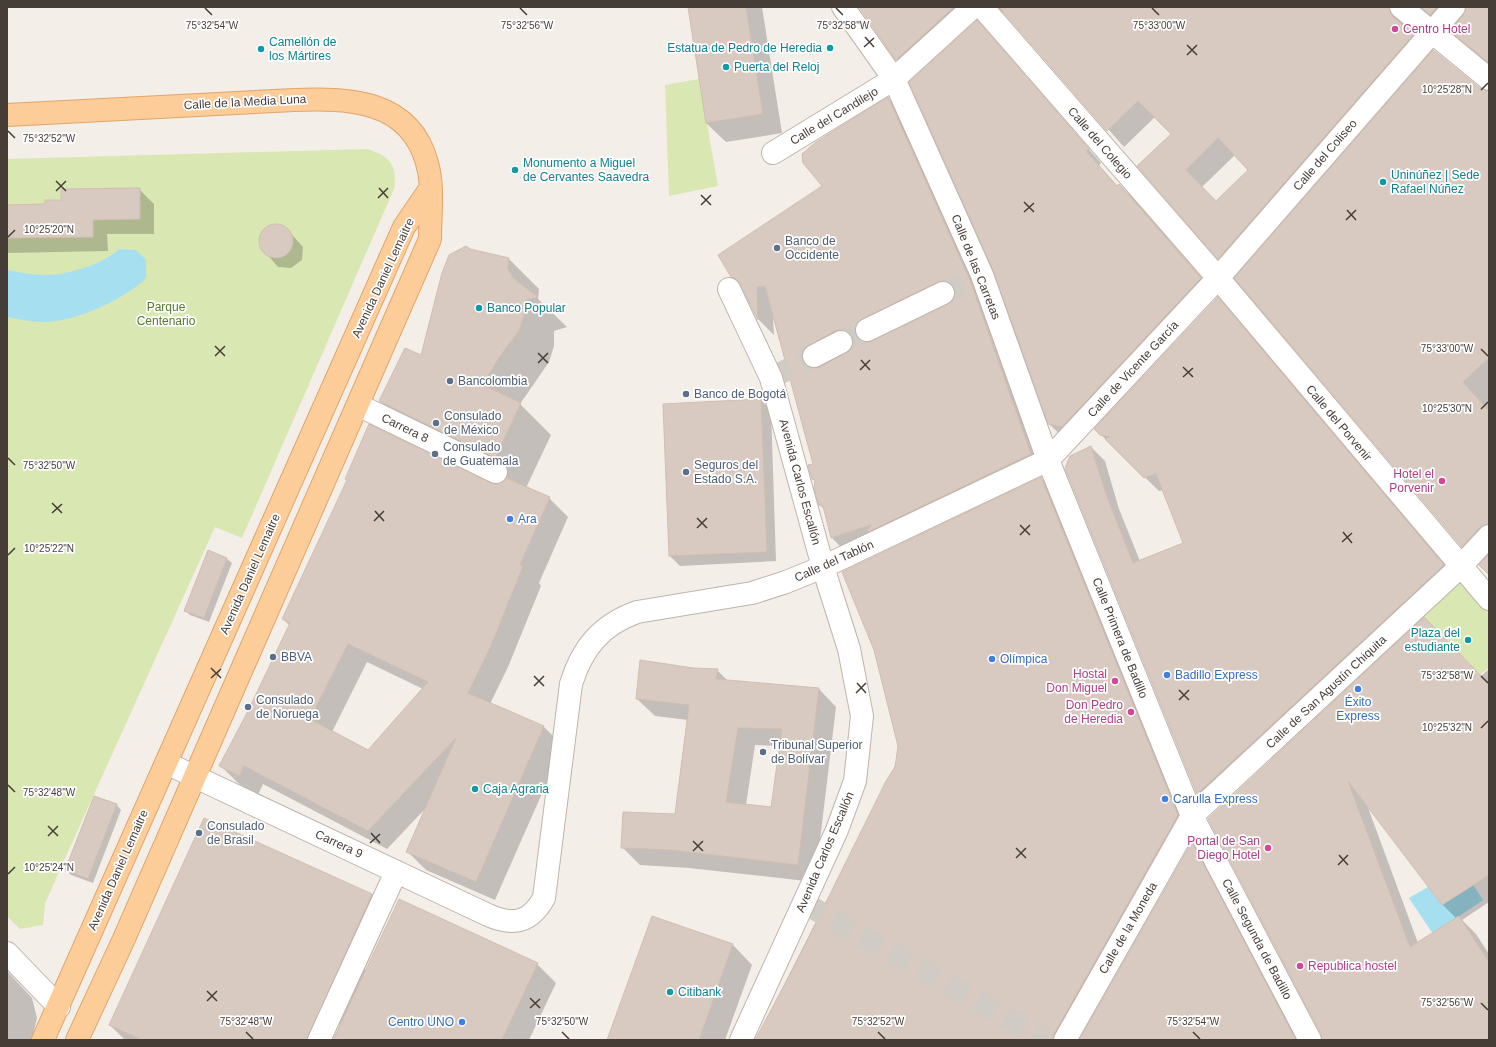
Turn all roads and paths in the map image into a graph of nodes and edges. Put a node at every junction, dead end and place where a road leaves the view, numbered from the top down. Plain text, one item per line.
1 (843, 7) edge
2 (973, 7) edge
3 (982, 7) edge
4 (1401, 7) edge
5 (1454, 7) edge
6 (1431, 33) junction
7 (894, 79) junction
8 (1489, 79) edge
9 (7, 115) edge
10 (773, 153) dead end
11 (430, 190) junction
12 (1218, 278) junction
13 (729, 289) dead end
14 (943, 293) tunnel mouth
15 (867, 330) tunnel mouth
16 (841, 342) tunnel mouth
17 (814, 356) tunnel mouth
18 (358, 405) junction
19 (1048, 460) junction
20 (496, 472) dead end
21 (1489, 536) edge
22 (823, 567) junction
23 (1460, 568) junction
24 (1489, 600) edge
25 (166, 763) junction
26 (194, 776) junction
27 (1192, 816) junction
28 (396, 872) junction
29 (513, 922) joint
30 (7, 953) edge
31 (59, 1007) junction
32 (43, 1040) edge
33 (77, 1040) edge
34 (319, 1040) edge
35 (741, 1040) edge
36 (1065, 1040) edge
37 (1310, 1040) edge

1 - 7 street, Calle de las Carretas
2 - 7 street, Calle del Candilejo
3 - 12 street, Calle del Colegio
4 - 6 street
5 - 6 street, Calle del Coliseo
6 - 8 street
6 - 12 street, Calle del Coliseo
7 - 10 street, Calle del Candilejo
7 - 19 street, Calle de las Carretas
9 - 11 main road, Calle de la Media Luna
11 - 18 main road, Avenida Daniel Lemaitre
11 - 25 main road, Avenida Daniel Lemaitre
12 - 19 street, Calle de Vicente García
12 - 23 street, Calle del Porvenir
13 - 22 street, Avenida Carlos Escallón
14 - 15 street
16 - 17 street
18 - 20 street, Carrera 8
18 - 26 main road, Avenida Daniel Lemaitre
19 - 22 street, Calle del Tablón
19 - 27 street, Calle Primera de Badillo
21 - 23 street, Calle de San Agustín Chiquita
22 - 29 street, Calle del Tablón
22 - 35 street, Avenida Carlos Escallón
23 - 24 street, Calle del Porvenir
23 - 27 street, Calle de San Agustín Chiquita
25 - 26 street, Carrera 9
25 - 31 main road, Avenida Daniel Lemaitre
26 - 28 street, Carrera 9
26 - 33 main road, Avenida Daniel Lemaitre
27 - 36 street, Calle de la Moneda
27 - 37 street, Calle Segunda de Badillo
28 - 29 street, Carrera 9
28 - 34 street
30 - 31 street
31 - 32 main road, Avenida Daniel Lemaitre

